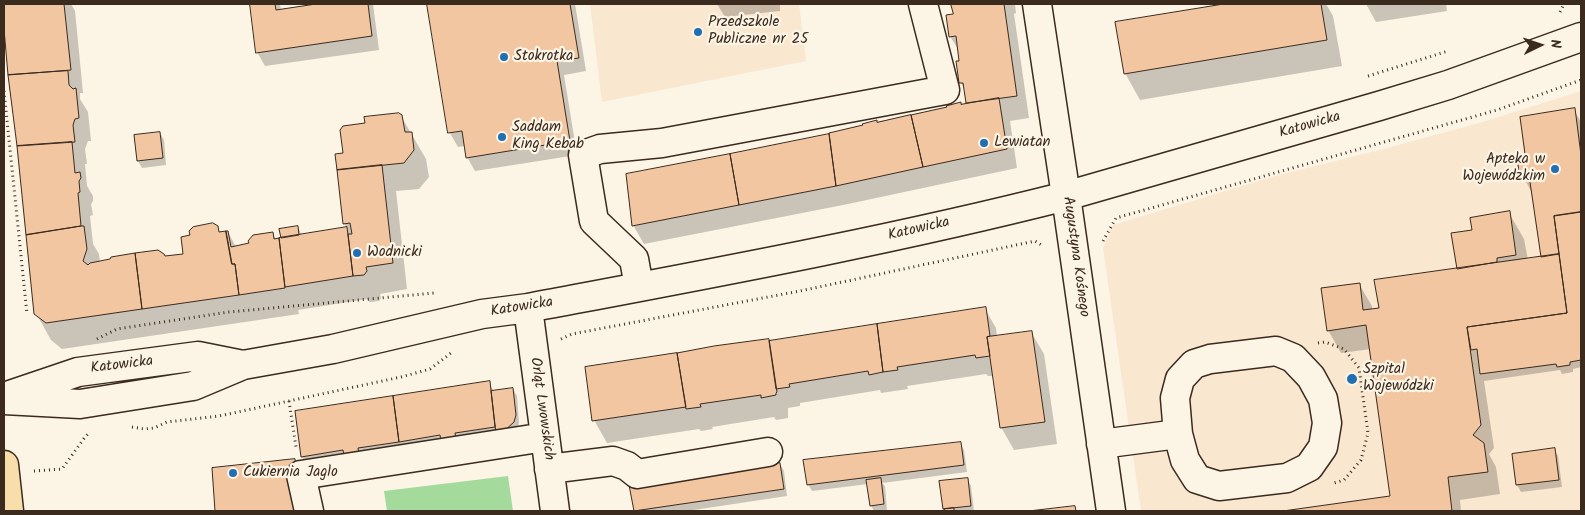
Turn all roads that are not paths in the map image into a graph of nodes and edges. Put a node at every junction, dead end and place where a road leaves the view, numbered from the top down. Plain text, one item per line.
1 (923, 4) edge
2 (1037, 4) edge
3 (1581, 37) edge
4 (1066, 196) junction
5 (639, 287) junction
6 (528, 308) junction
7 (4, 399) edge
8 (1178, 434) junction
9 (545, 437) junction
10 (1101, 444) junction
11 (768, 452) dead end
12 (4, 465) edge
13 (549, 469) junction
14 (9, 511) edge
15 (309, 511) edge
16 (555, 511) edge
17 (1111, 511) edge

1 - 5 street
2 - 4 street, Augustyna Kośnego
3 - 4 street, Katowicka
4 - 5 street, Katowicka
4 - 10 street, Augustyna Kośnego
5 - 6 street, Katowicka
6 - 7 street, Katowicka
6 - 9 street, Orląt Lwowskich
8 - 8 street
8 - 10 street
9 - 13 street, Orląt Lwowskich
9 - 15 street
10 - 17 street, Augustyna Kośnego
11 - 13 street
12 - 14 main road
13 - 16 street, Orląt Lwowskich

